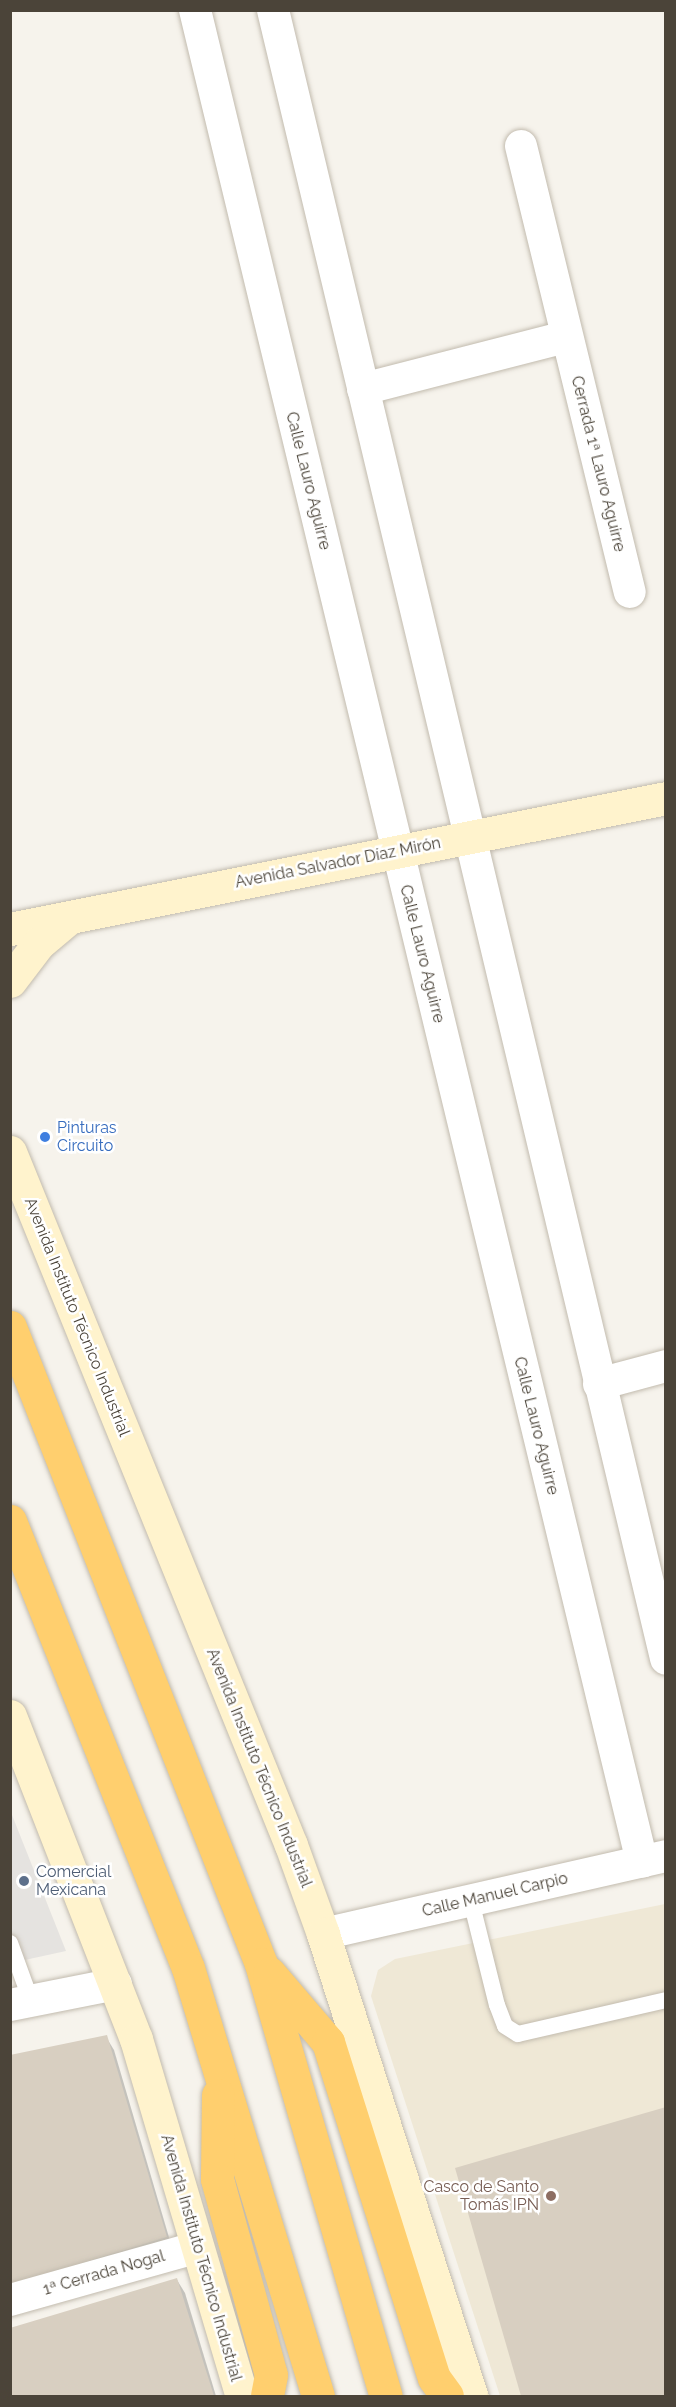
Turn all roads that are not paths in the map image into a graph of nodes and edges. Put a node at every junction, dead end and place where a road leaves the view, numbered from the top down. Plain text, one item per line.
1 (195, 10) edge
2 (273, 10) edge
3 (521, 146) dead end
4 (566, 337) junction
5 (363, 389) junction
6 (630, 592) dead end
7 (666, 798) edge
8 (469, 837) junction
9 (397, 851) junction
10 (69, 918) junction
11 (10, 929) edge
12 (10, 981) edge
13 (10, 1152) edge
14 (10, 1327) edge
15 (666, 1365) edge
16 (599, 1384) junction
17 (10, 1521) edge
18 (666, 1659) edge
19 (10, 1716) edge
20 (654, 1859) edge
21 (471, 1901) junction
22 (324, 1934) junction
23 (10, 1942) edge
24 (261, 1964) junction
25 (116, 1984) junction
26 (666, 2000) edge
27 (21, 2003) edge
28 (218, 2061) junction
29 (198, 2247) junction
30 (10, 2300) edge
31 (242, 2397) edge
32 (267, 2397) edge
33 (318, 2397) edge
34 (386, 2397) edge
35 (447, 2397) edge
36 (471, 2397) edge

1 - 9 street, Calle Lauro Aguirre
2 - 5 street
3 - 4 street, Cerrada 1ª Lauro Aguirre
4 - 5 street
4 - 6 street, Cerrada 1ª Lauro Aguirre
5 - 8 street
7 - 8 main road, Avenida Salvador Díaz Mirón
8 - 9 main road, Avenida Salvador Díaz Mirón
8 - 16 street
9 - 10 main road, Avenida Salvador Díaz Mirón
9 - 20 street, Calle Lauro Aguirre
10 - 11 main road, Avenida Salvador Díaz Mirón
10 - 12 main road
13 - 22 main road, Avenida Instituto Técnico Industrial
14 - 24 highway
15 - 16 street
16 - 18 street
17 - 28 highway
19 - 25 main road, Avenida Instituto Técnico Industrial
20 - 21 street, Calle Manuel Carpio
21 - 22 street, Calle Manuel Carpio
21 - 26 lane
22 - 36 main road, Avenida Instituto Técnico Industrial
23 - 27 lane
24 - 34 highway
24 - 35 highway
25 - 27 street
25 - 29 main road, Avenida Instituto Técnico Industrial
28 - 32 highway
28 - 33 highway
29 - 30 street, 1ª Cerrada Nogal
29 - 31 main road, Avenida Instituto Técnico Industrial

